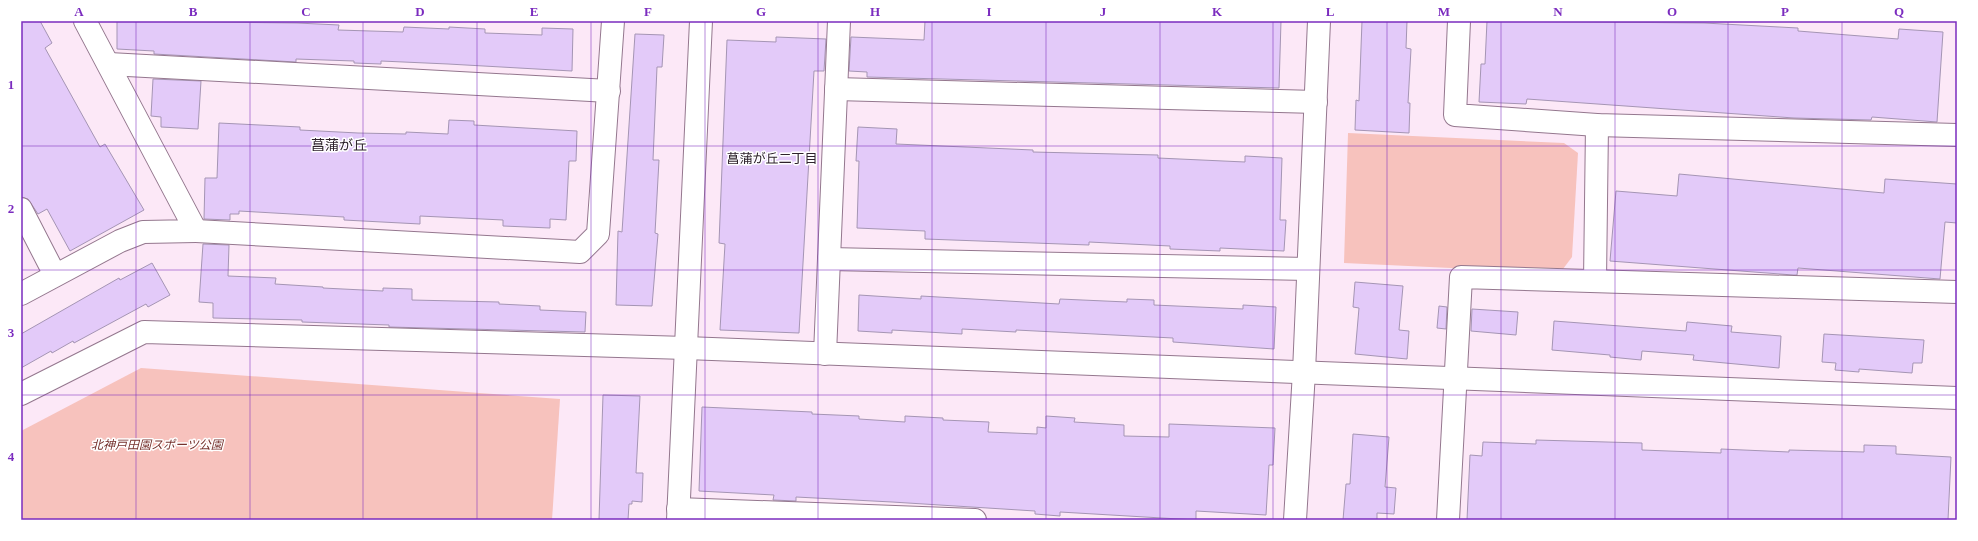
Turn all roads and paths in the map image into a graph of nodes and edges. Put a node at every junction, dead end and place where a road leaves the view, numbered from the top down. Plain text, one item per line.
1 (85, 21) edge
2 (613, 21) edge
3 (701, 21) edge
4 (839, 21) edge
5 (1319, 21) edge
6 (1459, 21) edge
7 (109, 64) junction
8 (836, 89) junction
9 (609, 91) junction
10 (1316, 102) junction
11 (1597, 125) junction
12 (1957, 135) edge
13 (21, 209) edge
14 (196, 231) junction
15 (829, 259) junction
16 (1308, 270) junction
17 (55, 275) junction
18 (1595, 281) junction
19 (1957, 292) edge
20 (21, 294) edge
21 (686, 348) junction
22 (825, 354) junction
23 (1304, 372) junction
24 (1454, 378) junction
25 (21, 394) edge
26 (1957, 398) edge
27 (678, 514) edge
28 (975, 520) edge
29 (1295, 520) edge
30 (1448, 520) edge

1 - 7 street
2 - 9 street
3 - 21 street
4 - 8 street
5 - 10 street
6 - 11 street
7 - 9 street
7 - 14 street
8 - 10 street
8 - 15 street
9 - 14 street
10 - 16 street
11 - 12 street
11 - 18 street
13 - 17 street
14 - 17 street
15 - 16 street
15 - 22 street
16 - 23 street
17 - 20 street
18 - 19 street
18 - 24 street
21 - 22 street
21 - 25 street
21 - 27 street
22 - 23 street
23 - 24 street
23 - 29 street
24 - 26 street
24 - 30 street
27 - 28 street

